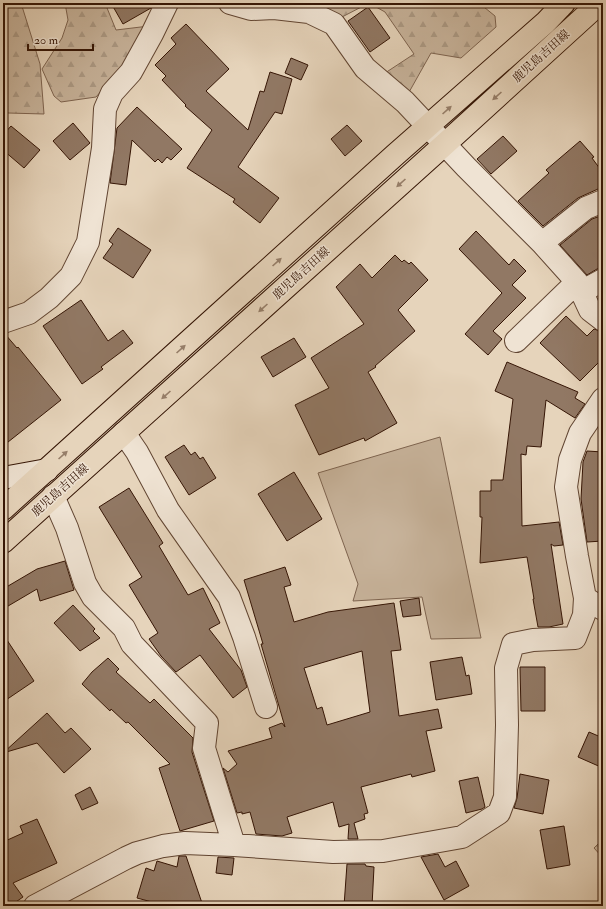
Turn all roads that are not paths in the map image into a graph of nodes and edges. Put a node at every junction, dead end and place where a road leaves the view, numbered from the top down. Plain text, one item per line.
1 (167, 3) edge
2 (230, 3) edge
3 (564, 3) edge
4 (598, 3) edge
5 (428, 127) junction
6 (445, 144) junction
7 (603, 202) edge
8 (542, 243) junction
9 (603, 280) edge
10 (579, 287) junction
11 (603, 320) edge
12 (3, 322) edge
13 (516, 341) dead end
14 (603, 399) edge
15 (124, 433) junction
16 (47, 470) junction
17 (3, 478) edge
18 (53, 496) junction
19 (3, 509) edge
20 (3, 542) edge
21 (585, 598) junction
22 (603, 609) edge
23 (266, 707) dead end
24 (234, 845) junction
25 (35, 906) edge

1 - 12 street
2 - 5 street
5 -> 3 main road, 鹿児島吉田線
4 -> 6 main road, 鹿児島吉田線
5 - 6 street
16 -> 5 main road, 鹿児島吉田線
6 - 8 street
6 -> 15 main road, 鹿児島吉田線
7 - 8 street
8 - 10 street
9 - 10 street
10 - 11 street
10 - 13 street
14 - 21 street
15 - 18 main road, 鹿児島吉田線
15 - 23 street
16 - 17 street
16 - 19 main road, 鹿児島吉田線
18 - 20 main road, 鹿児島吉田線
18 - 24 street
21 - 22 street
21 - 24 street
24 - 25 street

